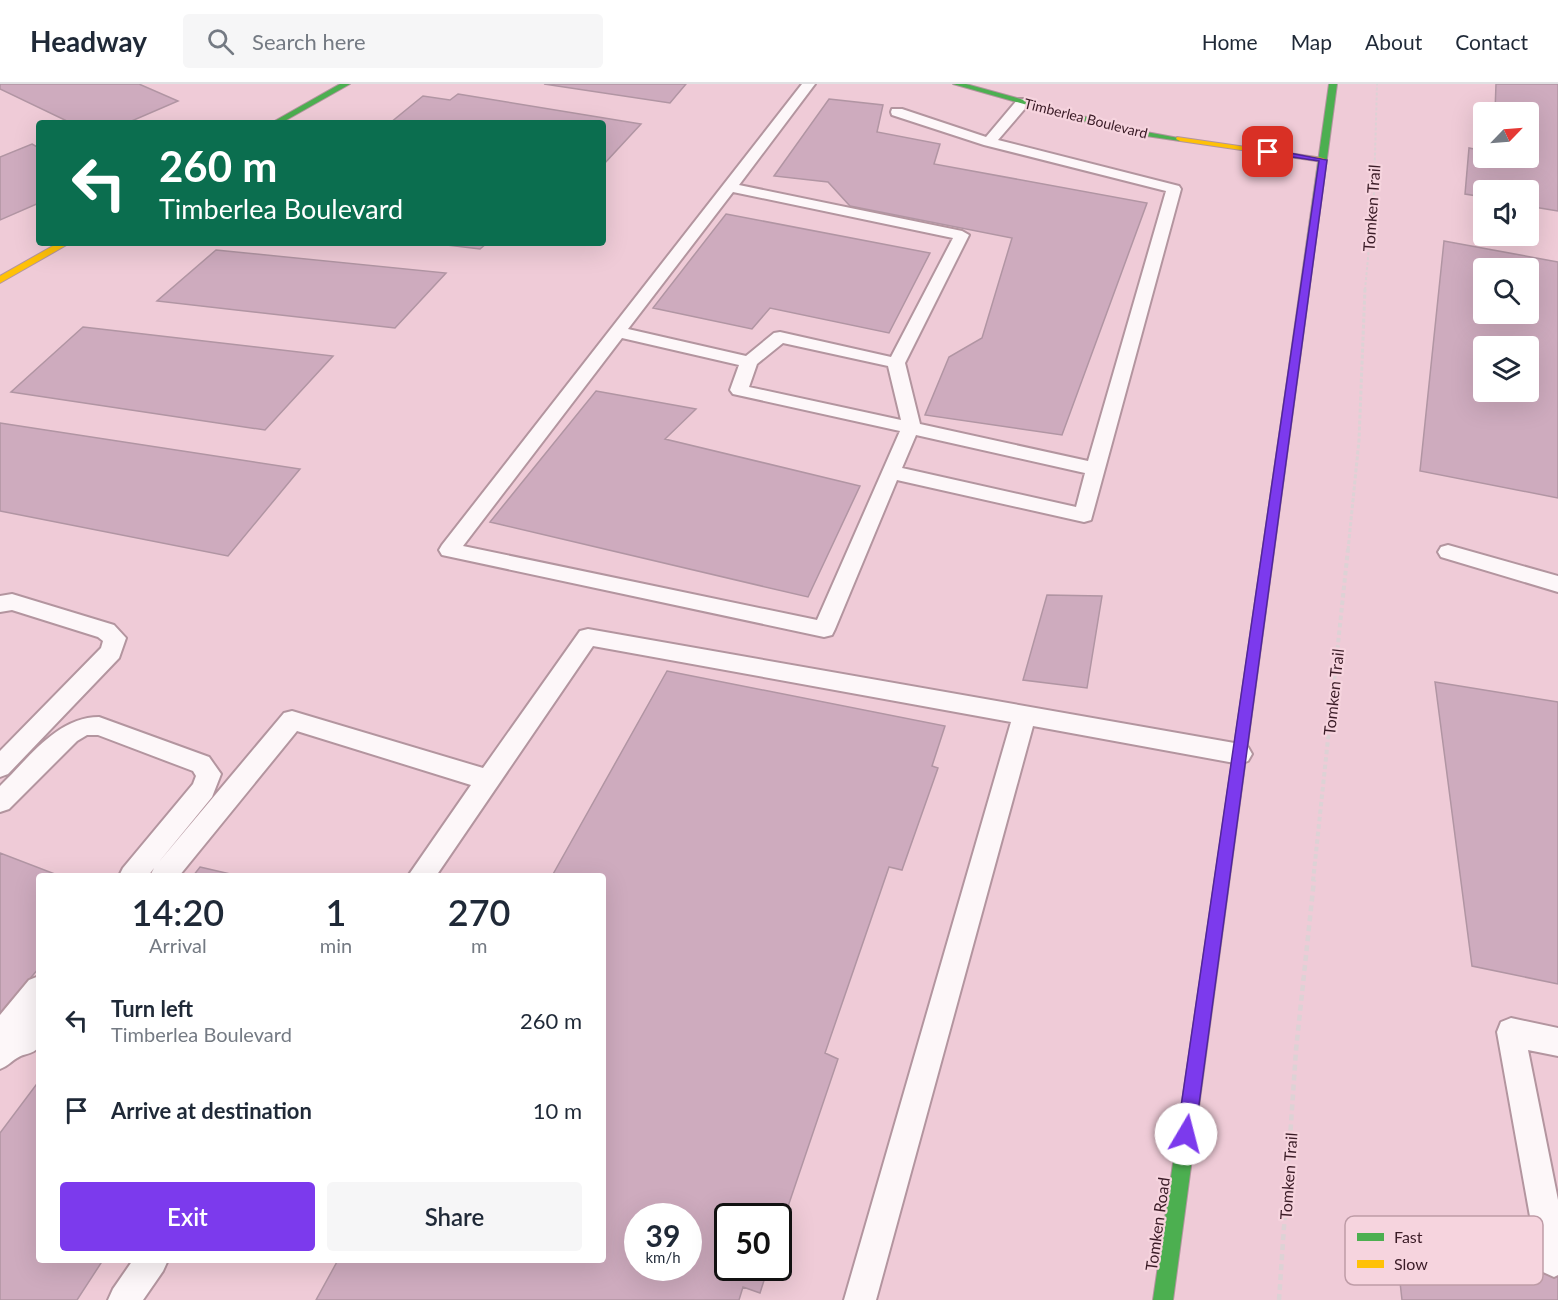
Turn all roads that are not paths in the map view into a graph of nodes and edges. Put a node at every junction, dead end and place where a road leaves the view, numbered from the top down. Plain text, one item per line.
1 (345, 84) edge
2 (809, 84) edge
3 (957, 84) edge
4 (1333, 84) edge
5 (1023, 102) junction
6 (897, 112) dead end
7 (279, 120) edge
8 (989, 142) junction
9 (1323, 160) junction
10 (730, 187) junction
11 (60, 246) edge
12 (0, 280) edge
13 (618, 332) junction
14 (749, 362) junction
15 (896, 363) junction
16 (910, 429) junction
17 (1095, 469) junction
18 (891, 472) junction
19 (1448, 552) dead end
20 (1558, 584) edge
21 (0, 604) edge
22 (1024, 716) junction
23 (1240, 754) junction
24 (0, 767) edge
25 (488, 780) junction
26 (0, 801) edge
27 (134, 873) edge
28 (165, 873) edge
29 (423, 873) edge
30 (36, 993) edge
31 (36, 1029) edge
32 (1558, 1042) edge
33 (5, 1050) edge
34 (1554, 1261) dead end
35 (150, 1263) edge
36 (124, 1300) edge
37 (860, 1300) edge
38 (1163, 1300) edge

1 - 7 main road
2 - 10 lane
3 - 5 main road, Timberlea Boulevard
4 - 9 main road, Tomken Road
5 - 8 lane
5 - 9 main road, Timberlea Boulevard
6 - 8 lane
8 - 17 lane
9 - 23 main road, Tomken Road
10 - 13 lane
10 - 15 lane
11 - 12 main road
13 - 14 lane
13 - 18 lane
14 - 15 lane
14 - 16 lane
15 - 16 lane
16 - 17 lane
16 - 18 lane
17 - 18 lane
19 - 20 lane
21 - 24 lane
22 - 23 lane
22 - 25 lane
22 - 37 lane
23 - 38 main road, Tomken Road
25 - 28 lane
25 - 29 lane
26 - 27 lane
30 - 33 lane
31 - 33 lane
32 - 34 lane
35 - 36 lane

